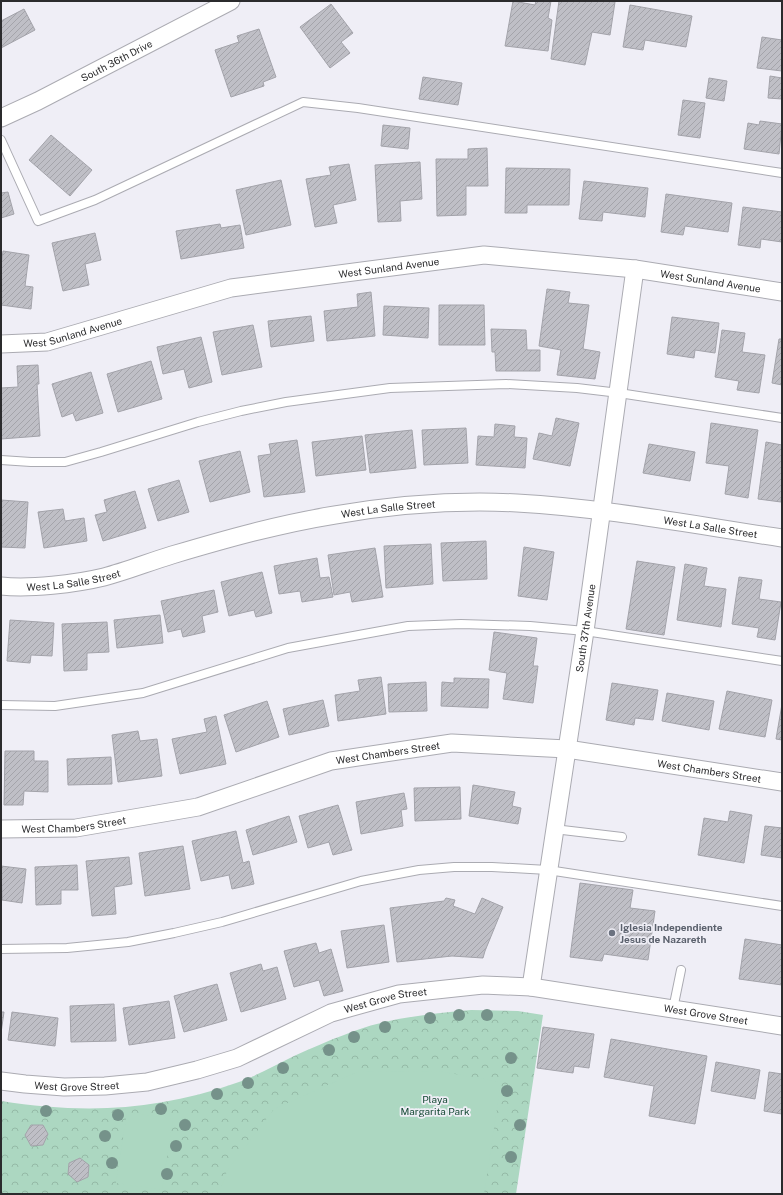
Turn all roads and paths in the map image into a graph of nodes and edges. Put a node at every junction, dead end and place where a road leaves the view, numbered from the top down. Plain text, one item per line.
1 (231, 1) edge
2 (1, 118) edge
3 (1, 140) edge
4 (782, 173) edge
5 (635, 269) junction
6 (782, 292) edge
7 (1, 344) edge
8 (619, 393) junction
9 (782, 418) edge
10 (1, 460) edge
11 (602, 511) junction
12 (782, 538) edge
13 (1, 586) edge
14 (585, 631) junction
15 (782, 661) edge
16 (1, 705) edge
17 (567, 749) junction
18 (782, 782) edge
19 (1, 829) edge
20 (554, 829) junction
21 (622, 836) dead end
22 (548, 870) junction
23 (782, 906) edge
24 (1, 949) edge
25 (681, 970) dead end
26 (531, 987) junction
27 (672, 1009) junction
28 (782, 1026) edge
29 (1, 1080) edge

1 - 2 street, South 36th Drive
3 - 4 lane
5 - 6 street, West Sunland Avenue
5 - 7 street, West Sunland Avenue
5 - 8 street, South 37th Avenue
8 - 9 lane
8 - 10 lane
8 - 11 street, South 37th Avenue
11 - 12 street, West La Salle Street
11 - 13 street, West La Salle Street
11 - 14 street, South 37th Avenue
14 - 15 lane
14 - 16 lane
14 - 17 street, South 37th Avenue
17 - 18 street, West Chambers Street
17 - 19 street, West Chambers Street
17 - 20 street, South 37th Avenue
20 - 21 lane
20 - 22 street, South 37th Avenue
22 - 23 lane
22 - 24 lane
22 - 26 street, South 37th Avenue
25 - 27 lane
26 - 27 street, West Grove Street
26 - 29 street, West Grove Street
27 - 28 street, West Grove Street

